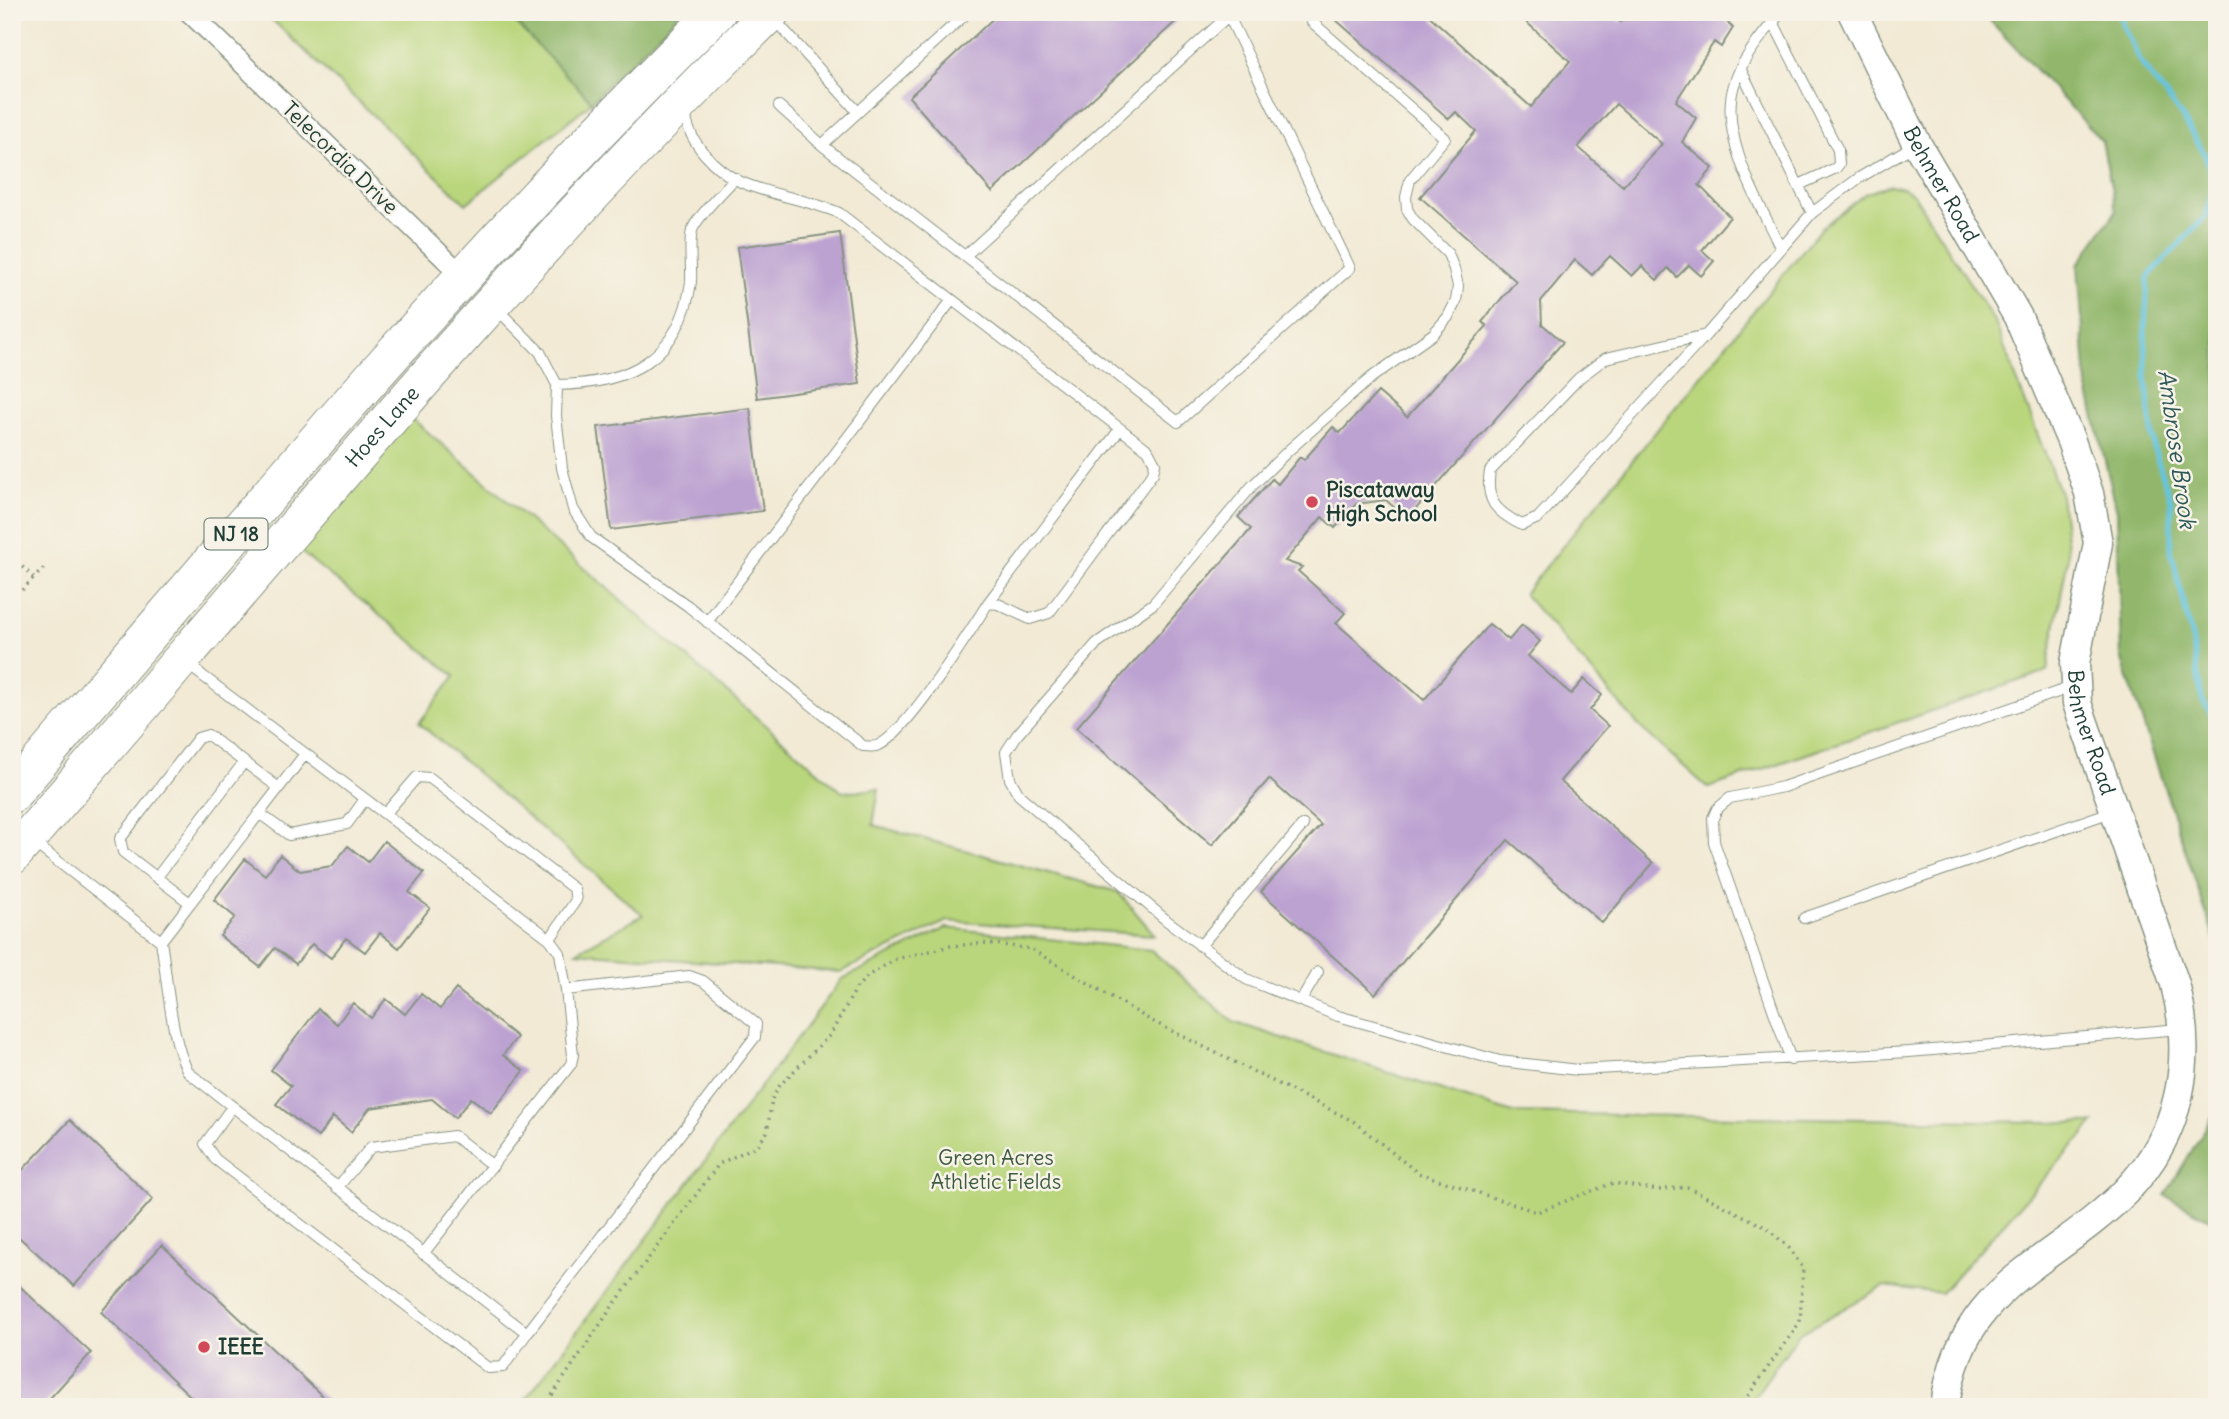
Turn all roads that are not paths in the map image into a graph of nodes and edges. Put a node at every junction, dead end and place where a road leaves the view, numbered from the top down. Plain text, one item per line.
1 (189, 12) edge
2 (717, 12) edge
3 (968, 12) edge
4 (1781, 12) edge
5 (1852, 12) edge
6 (770, 13) edge
7 (1228, 13) edge
8 (1312, 22) dead end
9 (1773, 22) junction
10 (1741, 70) junction
11 (687, 96) junction
12 (779, 106) dead end
13 (858, 112) junction
14 (1917, 144) junction
15 (822, 145) junction
16 (735, 178) junction
17 (1799, 186) junction
18 (1812, 213) junction
19 (1782, 249) junction
20 (967, 256) junction
21 (464, 277) junction
22 (952, 300) junction
23 (492, 304) junction
24 (1706, 335) junction
25 (557, 385) junction
26 (1120, 429) junction
27 (988, 603) junction
28 (707, 622) junction
29 (182, 661) junction
30 (2075, 686) junction
31 (305, 754) junction
32 (244, 762) junction
33 (279, 788) junction
34 (12, 794) edge
35 (365, 799) junction
36 (2115, 811) junction
37 (259, 813) junction
38 (386, 814) junction
39 (1303, 825) dead end
40 (20, 847) edge
41 (157, 877) junction
42 (190, 902) junction
43 (1804, 919) dead end
44 (550, 939) junction
45 (161, 941) junction
46 (1200, 946) junction
47 (1318, 972) dead end
48 (566, 990) junction
49 (1300, 1001) junction
50 (2184, 1029) junction
51 (1791, 1060) junction
52 (232, 1107) junction
53 (493, 1166) junction
54 (337, 1188) junction
55 (423, 1254) junction
56 (527, 1333) junction
57 (1945, 1407) edge

1 - 21 street, Telecordia Drive
2 - 21 highway, Hoes Lane / NJ 18
3 - 13 lane
4 - 9 lane
5 - 14 street, Behmer Road
6 - 11 highway, Hoes Lane / NJ 18
6 - 13 lane
7 - 20 lane
7 - 20 lane
8 - 46 lane
9 - 10 lane
9 - 17 lane
10 - 17 lane
10 - 19 lane
11 - 16 lane
11 - 23 highway, Hoes Lane / NJ 18
12 - 15 lane
13 - 15 lane
14 - 18 lane
14 - 30 street, Behmer Road
15 - 20 lane
16 - 22 lane
16 - 25 lane
17 - 18 lane
18 - 19 lane
19 - 24 lane
21 - 23 street, Telecordia Drive
21 - 34 highway, Hoes Lane / NJ 18
22 - 26 lane
22 - 28 lane
23 - 25 lane
23 - 29 highway, Hoes Lane / NJ 18
24 - 24 lane
25 - 28 lane
26 - 27 lane
26 - 27 lane
27 - 28 lane
29 - 31 lane
29 - 40 highway, Hoes Lane / NJ 18
30 - 36 street, Behmer Road
30 - 51 lane
31 - 33 lane
31 - 35 lane
32 - 33 lane
32 - 41 lane
32 - 41 lane
33 - 37 lane
35 - 37 lane
35 - 38 lane
36 - 43 lane
36 - 50 street, Behmer Road
37 - 42 lane
38 - 44 lane
38 - 44 lane
39 - 46 lane
40 - 45 lane
41 - 42 lane
42 - 45 lane
44 - 48 lane
45 - 52 lane
46 - 49 lane
47 - 49 lane
48 - 53 lane
48 - 56 lane
49 - 51 lane
50 - 51 lane
50 - 57 street, Behmer Road
52 - 54 lane
52 - 56 lane
53 - 54 lane
53 - 55 lane
54 - 55 lane
55 - 56 lane

